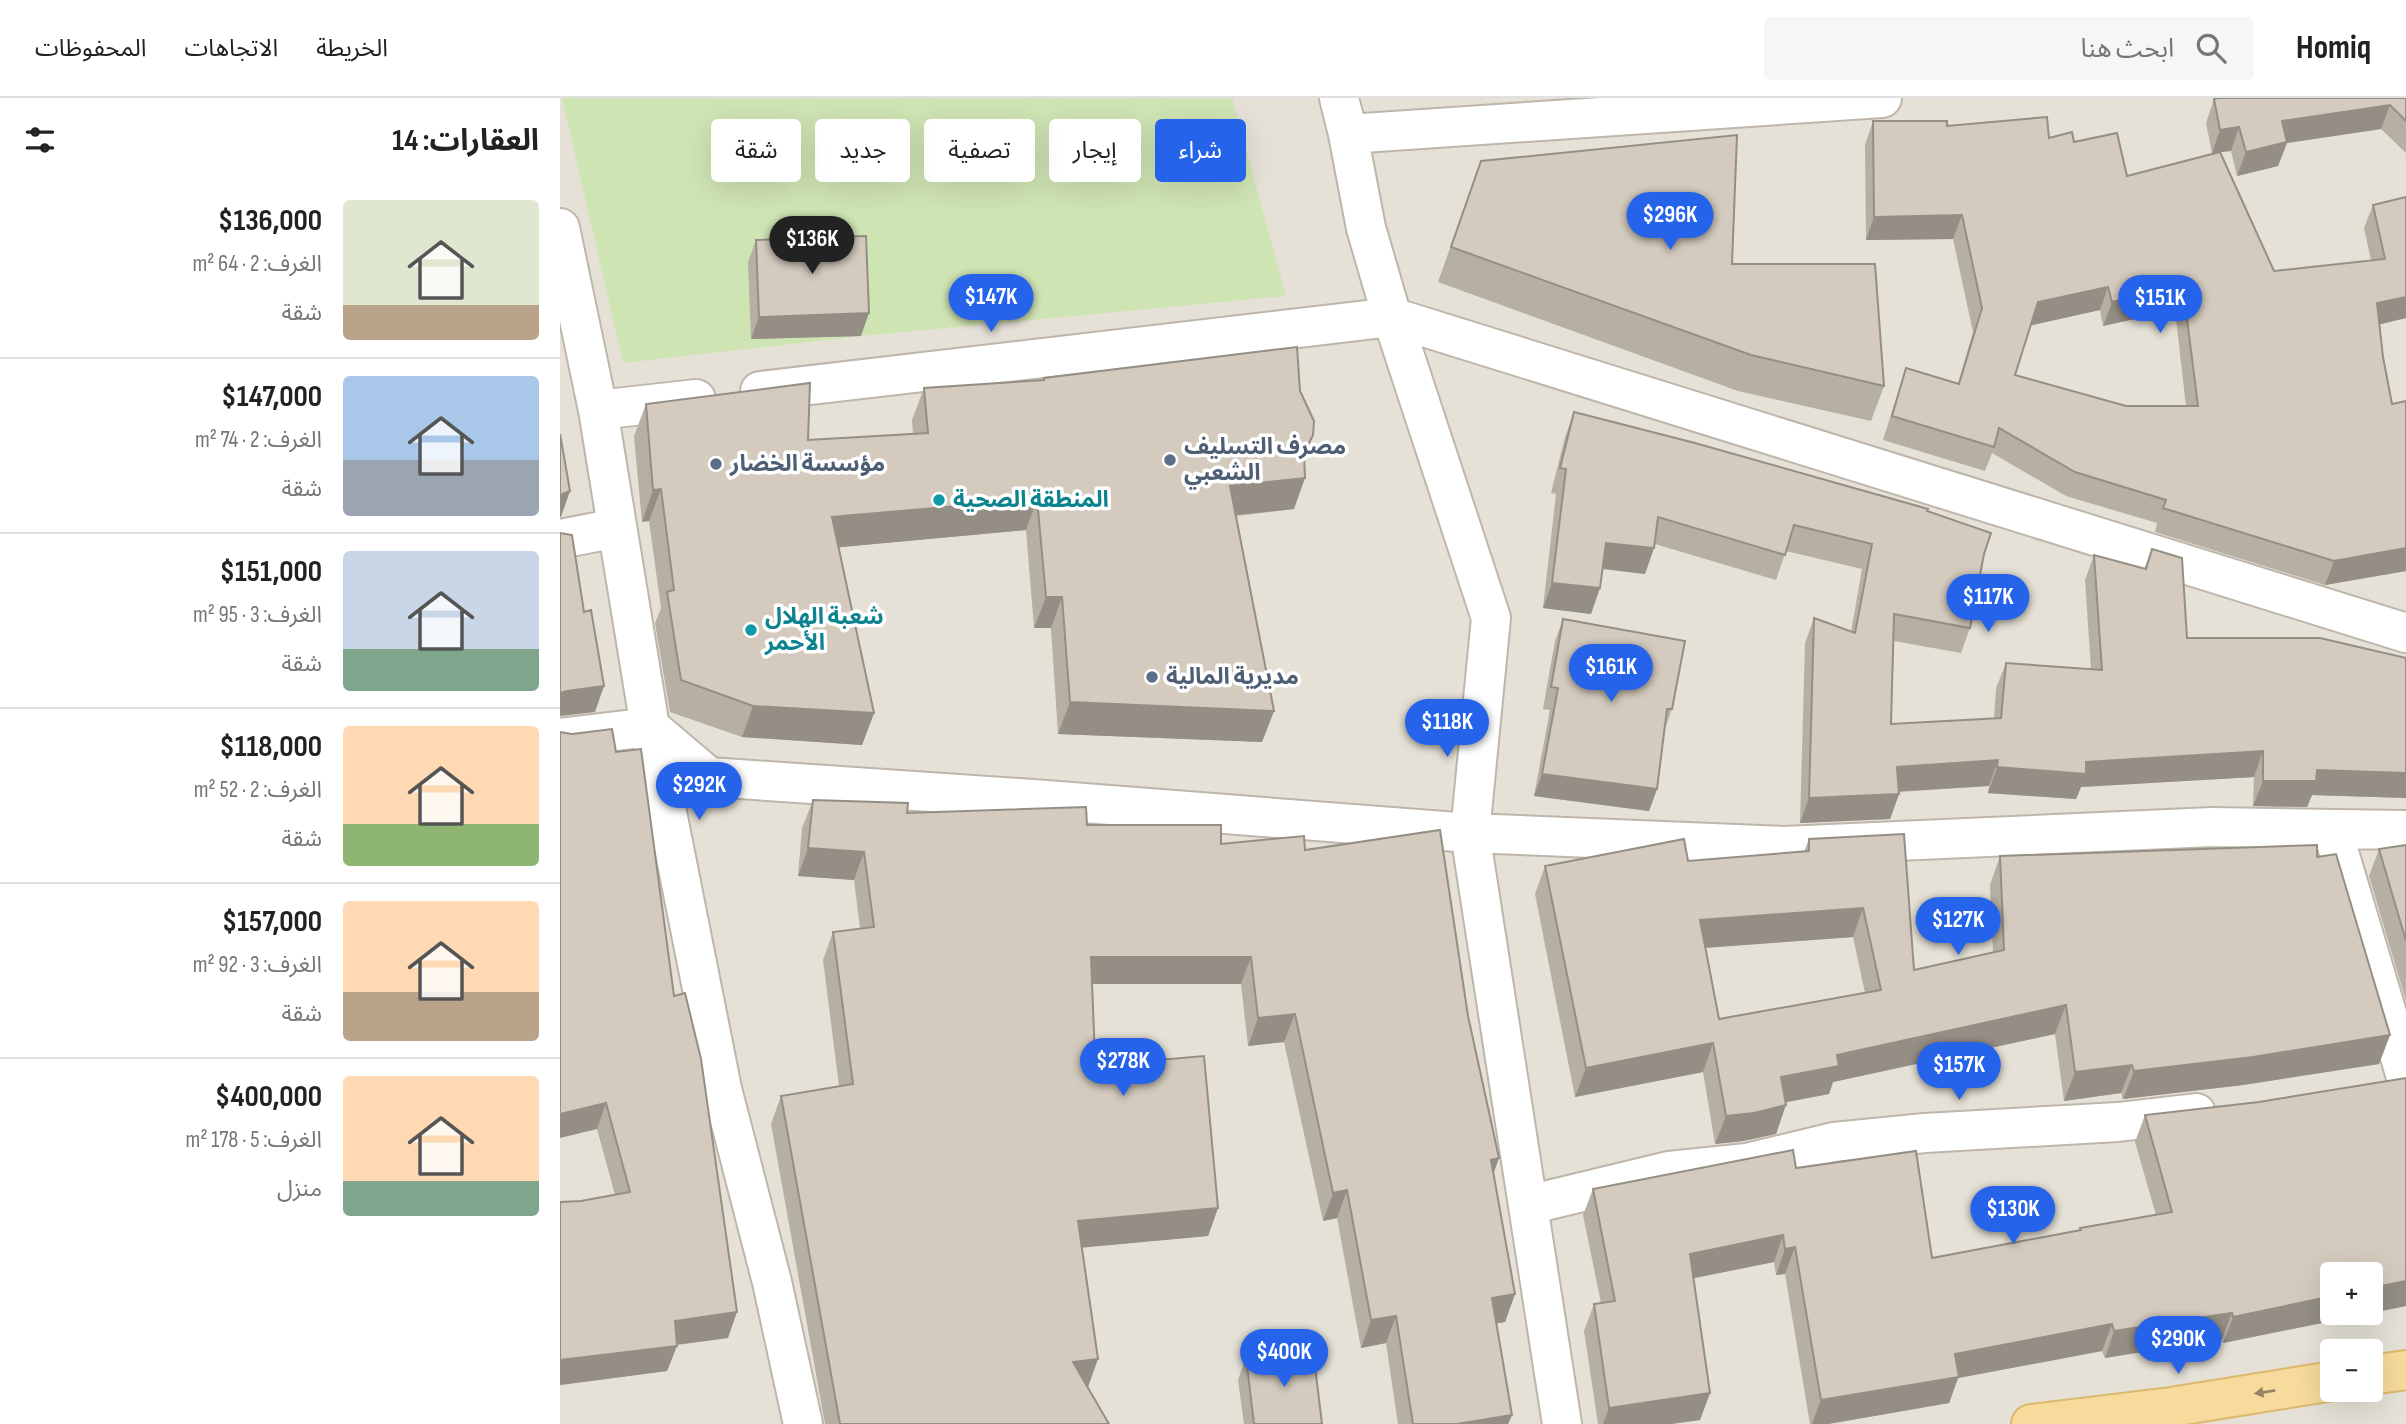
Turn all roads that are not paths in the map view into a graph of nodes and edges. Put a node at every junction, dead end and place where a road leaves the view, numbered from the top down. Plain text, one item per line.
1 (1882, 98) edge
2 (1343, 116) edge
3 (560, 228) edge
4 (1392, 317) junction
5 (597, 410) junction
6 (617, 528) junction
7 (560, 539) edge
8 (2406, 633) edge
9 (650, 727) junction
10 (560, 738) edge
11 (2332, 829) junction
12 (2406, 830) edge
13 (1470, 833) junction
14 (2397, 1081) edge
15 (2233, 1109) edge
16 (1528, 1205) junction
17 (2406, 1370) edge
18 (2383, 1373) edge
19 (2320, 1384) edge
20 (2176, 1415) edge
21 (803, 1424) edge
22 (1562, 1424) edge
23 (2031, 1424) edge

1 - 2 street
2 - 4 street
3 - 5 street
4 - 5 street
4 - 8 street
4 - 13 street
5 - 6 street
6 - 7 street
6 - 9 street
9 - 10 street
9 - 13 street
9 - 21 street
11 - 12 street
11 - 13 street
11 - 14 street
13 - 16 street
15 - 16 street
16 - 22 street
17 - 18 main road
19 -> 20 main road
20 - 23 main road

